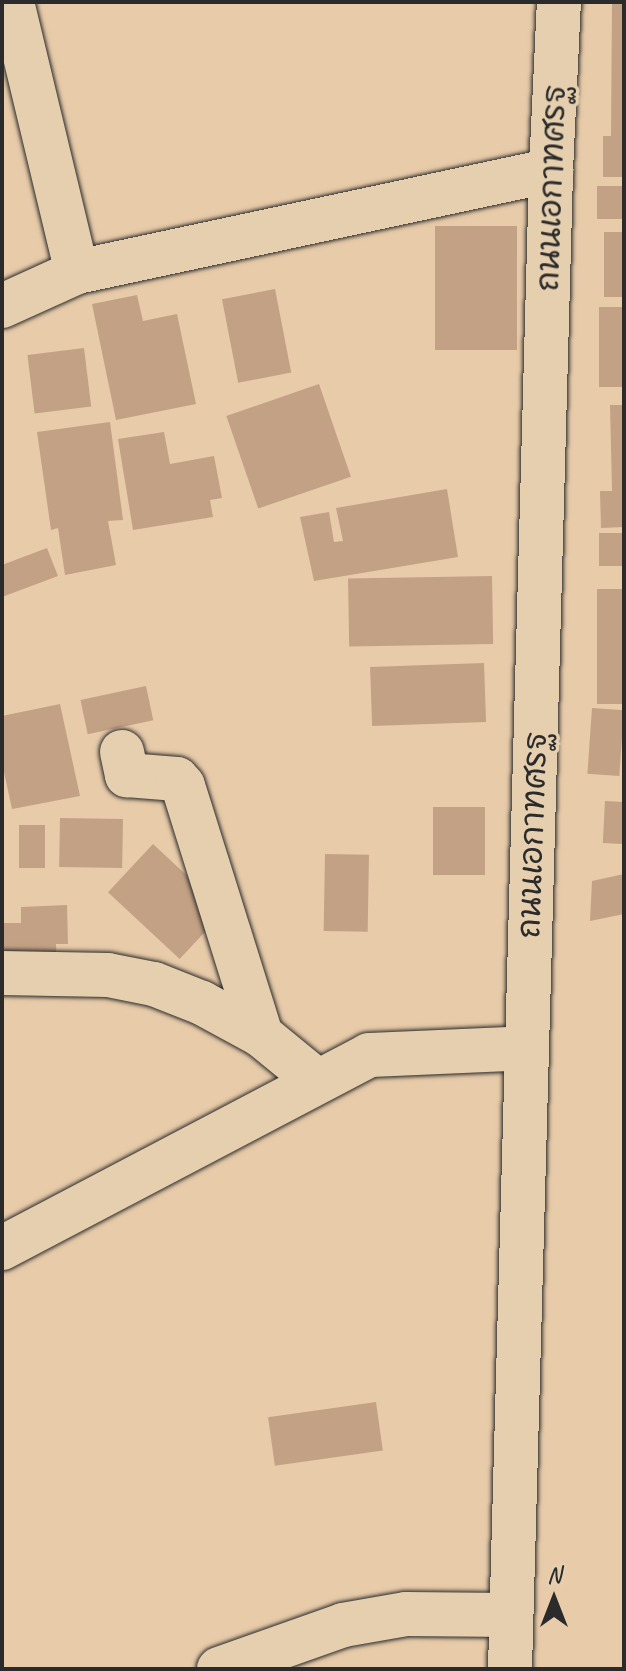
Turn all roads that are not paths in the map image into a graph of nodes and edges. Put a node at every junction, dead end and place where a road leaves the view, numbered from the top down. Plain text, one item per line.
1 (12, 2) edge
2 (559, 2) edge
3 (551, 170) junction
4 (77, 272) junction
5 (2, 306) edge
6 (122, 752) dead end
7 (2, 973) edge
8 (261, 1035) junction
9 (527, 1048) junction
10 (316, 1080) junction
11 (2, 1248) edge
12 (511, 1615) junction
13 (219, 1669) edge
14 (510, 1669) edge

1 - 4 street
2 - 3 street, ถนนเอกาทศรฐ
3 - 4 street
3 - 9 street, ถนนเอกาทศรฐ
4 - 5 street
6 - 8 street
7 - 8 street
8 - 10 street
9 - 10 street
9 - 12 street, ถนนเอกาทศรฐ
10 - 11 street
12 - 13 street
12 - 14 street, ถนนเอกาทศรฐ

